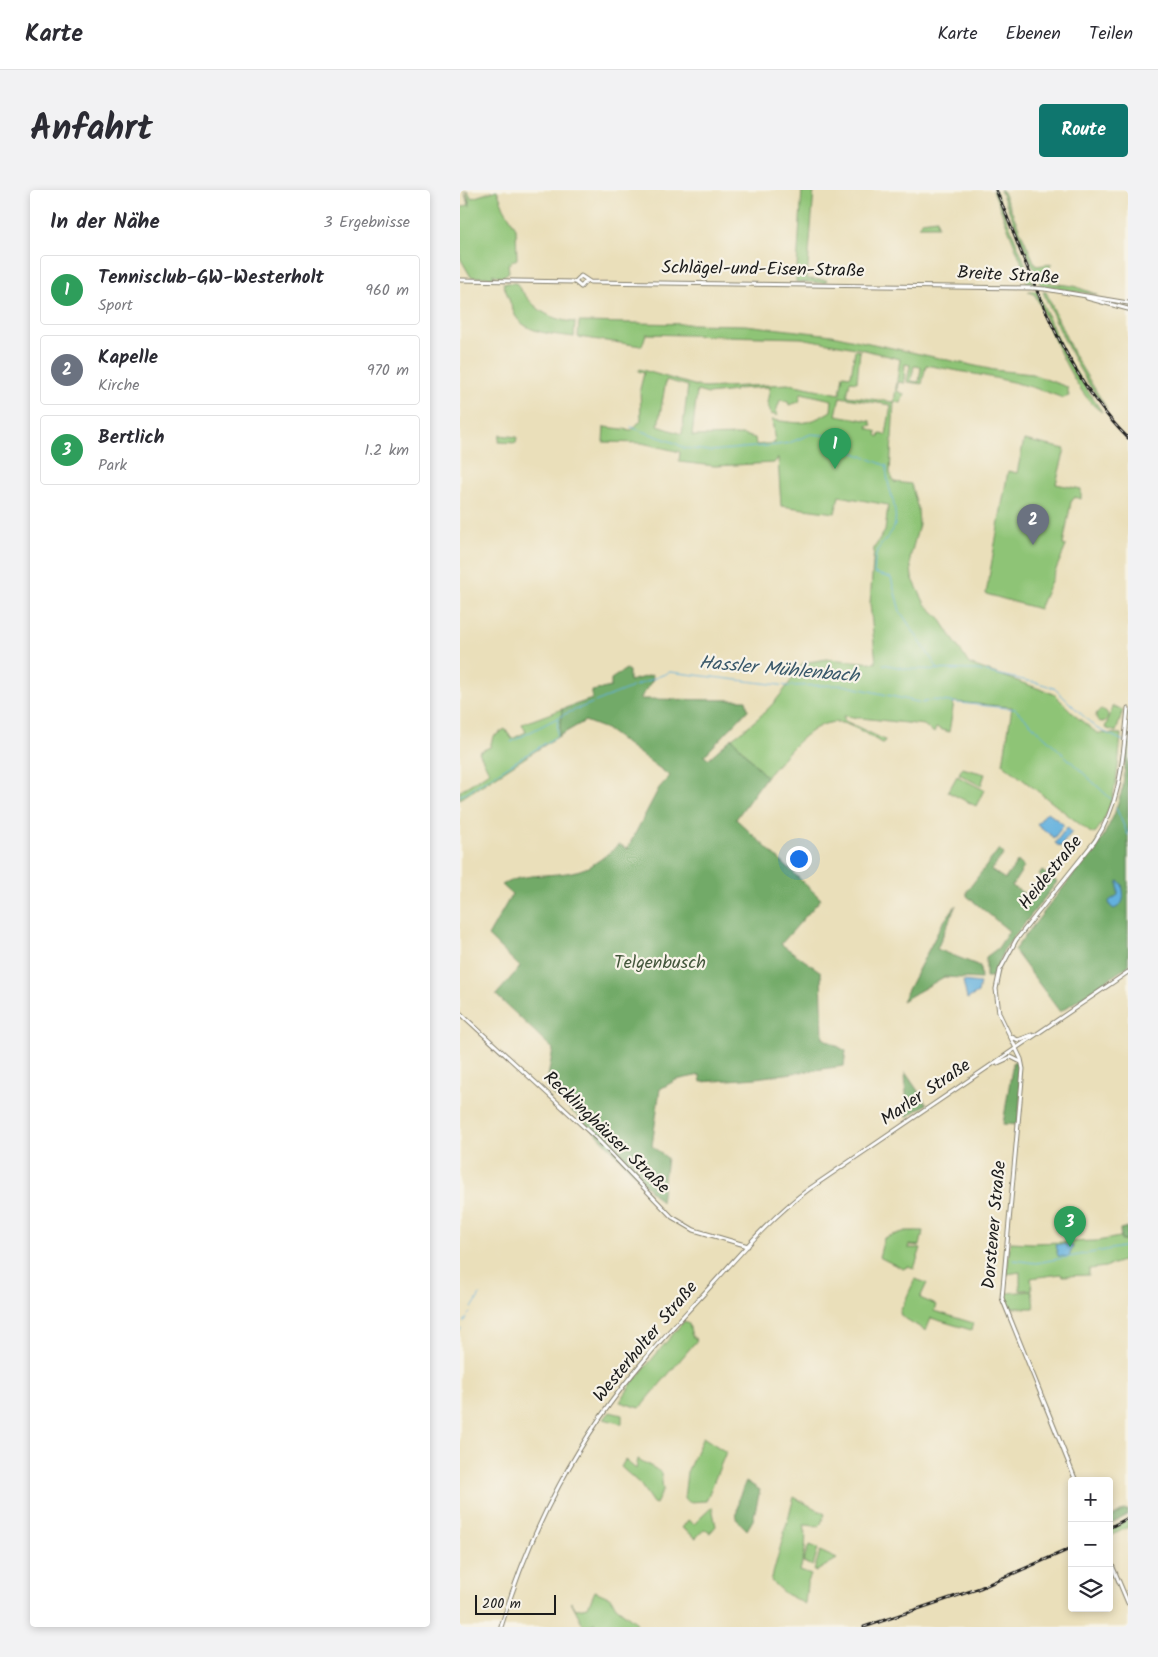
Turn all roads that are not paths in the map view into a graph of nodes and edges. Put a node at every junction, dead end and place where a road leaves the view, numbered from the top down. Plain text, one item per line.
1 (460, 280) edge
2 (586, 281) junction
3 (576, 282) junction
4 (940, 286) joint
5 (1074, 294) junction
6 (1128, 303) edge
7 (1128, 308) edge
8 (1128, 708) edge
9 (1128, 972) edge
10 (460, 1013) edge
11 (1003, 1025) junction
12 (1041, 1031) junction
13 (1016, 1048) junction
14 (992, 1065) junction
15 (1023, 1069) junction
16 (748, 1246) junction
17 (1074, 1477) edge
18 (1113, 1567) edge
19 (1128, 1604) edge
20 (501, 1627) edge

1 - 3 street, Schlägel-und-Eisen-Straße
2 - 3 street, Schlägel-und-Eisen-Straße
2 - 3 street, Schlägel-und-Eisen-Straße
2 - 4 street, Schlägel-und-Eisen-Straße
4 - 5 street, Breite Straße, bridge
5 - 6 street, Breite Straße
5 - 7 street, Breite Straße
8 - 11 street, Heidestraße
9 - 12 street, Marler Straße
10 - 16 street, Recklinghäuser Straße
11 - 12 street
11 - 13 street, Heidestraße
12 - 13 street, Marler Straße
13 - 14 street, Marler Straße
13 - 15 street, Dorstener Straße
14 - 15 street
14 - 16 street, Marler Straße
15 - 17 street, Dorstener Straße
16 - 20 street, Westerholter Straße
18 - 19 street

